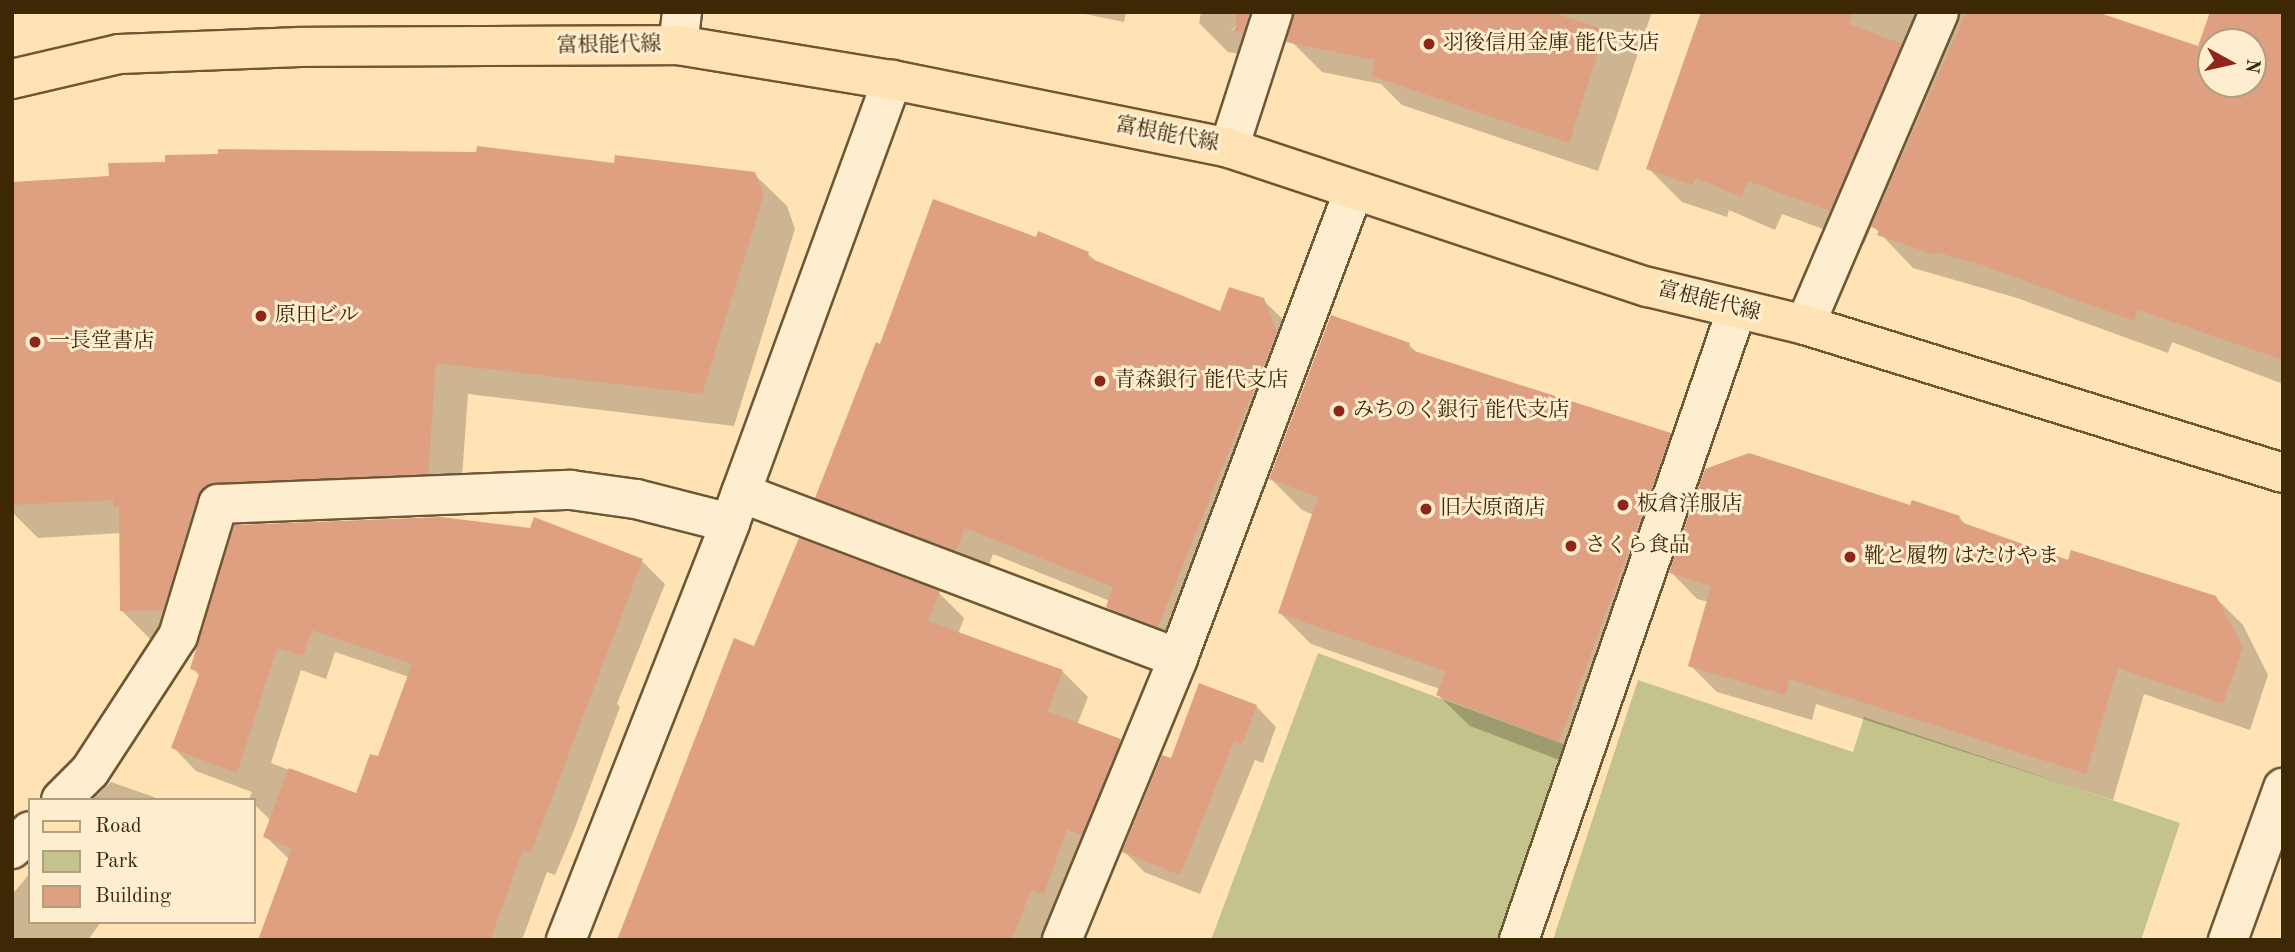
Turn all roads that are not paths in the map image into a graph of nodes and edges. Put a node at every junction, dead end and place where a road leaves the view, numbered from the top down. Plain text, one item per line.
1 (1273, 12) edge
2 (1938, 12) edge
3 (680, 29) edge
4 (12, 79) edge
5 (892, 80) junction
6 (1229, 148) junction
7 (1354, 190) junction
8 (1737, 309) junction
9 (1805, 325) junction
10 (2283, 474) edge
11 (736, 508) junction
12 (1178, 658) junction
13 (2283, 788) edge
14 (63, 798) edge
15 (28, 833) edge
16 (12, 849) edge
17 (566, 940) edge
18 (1062, 940) edge
19 (1518, 940) edge
20 (2228, 940) edge

1 - 6 street
2 - 9 street
3 - 4 main road, 富根能代線
3 - 5 main road, 富根能代線
5 - 6 main road, 富根能代線
5 - 11 street
6 - 7 main road, 富根能代線
7 - 8 main road, 富根能代線
7 - 12 street
8 - 9 main road, 富根能代線
8 - 19 street
9 - 10 main road, 富根能代線
11 - 12 street
11 - 14 street
11 - 17 street
12 - 18 street
13 - 20 street
15 - 16 street

